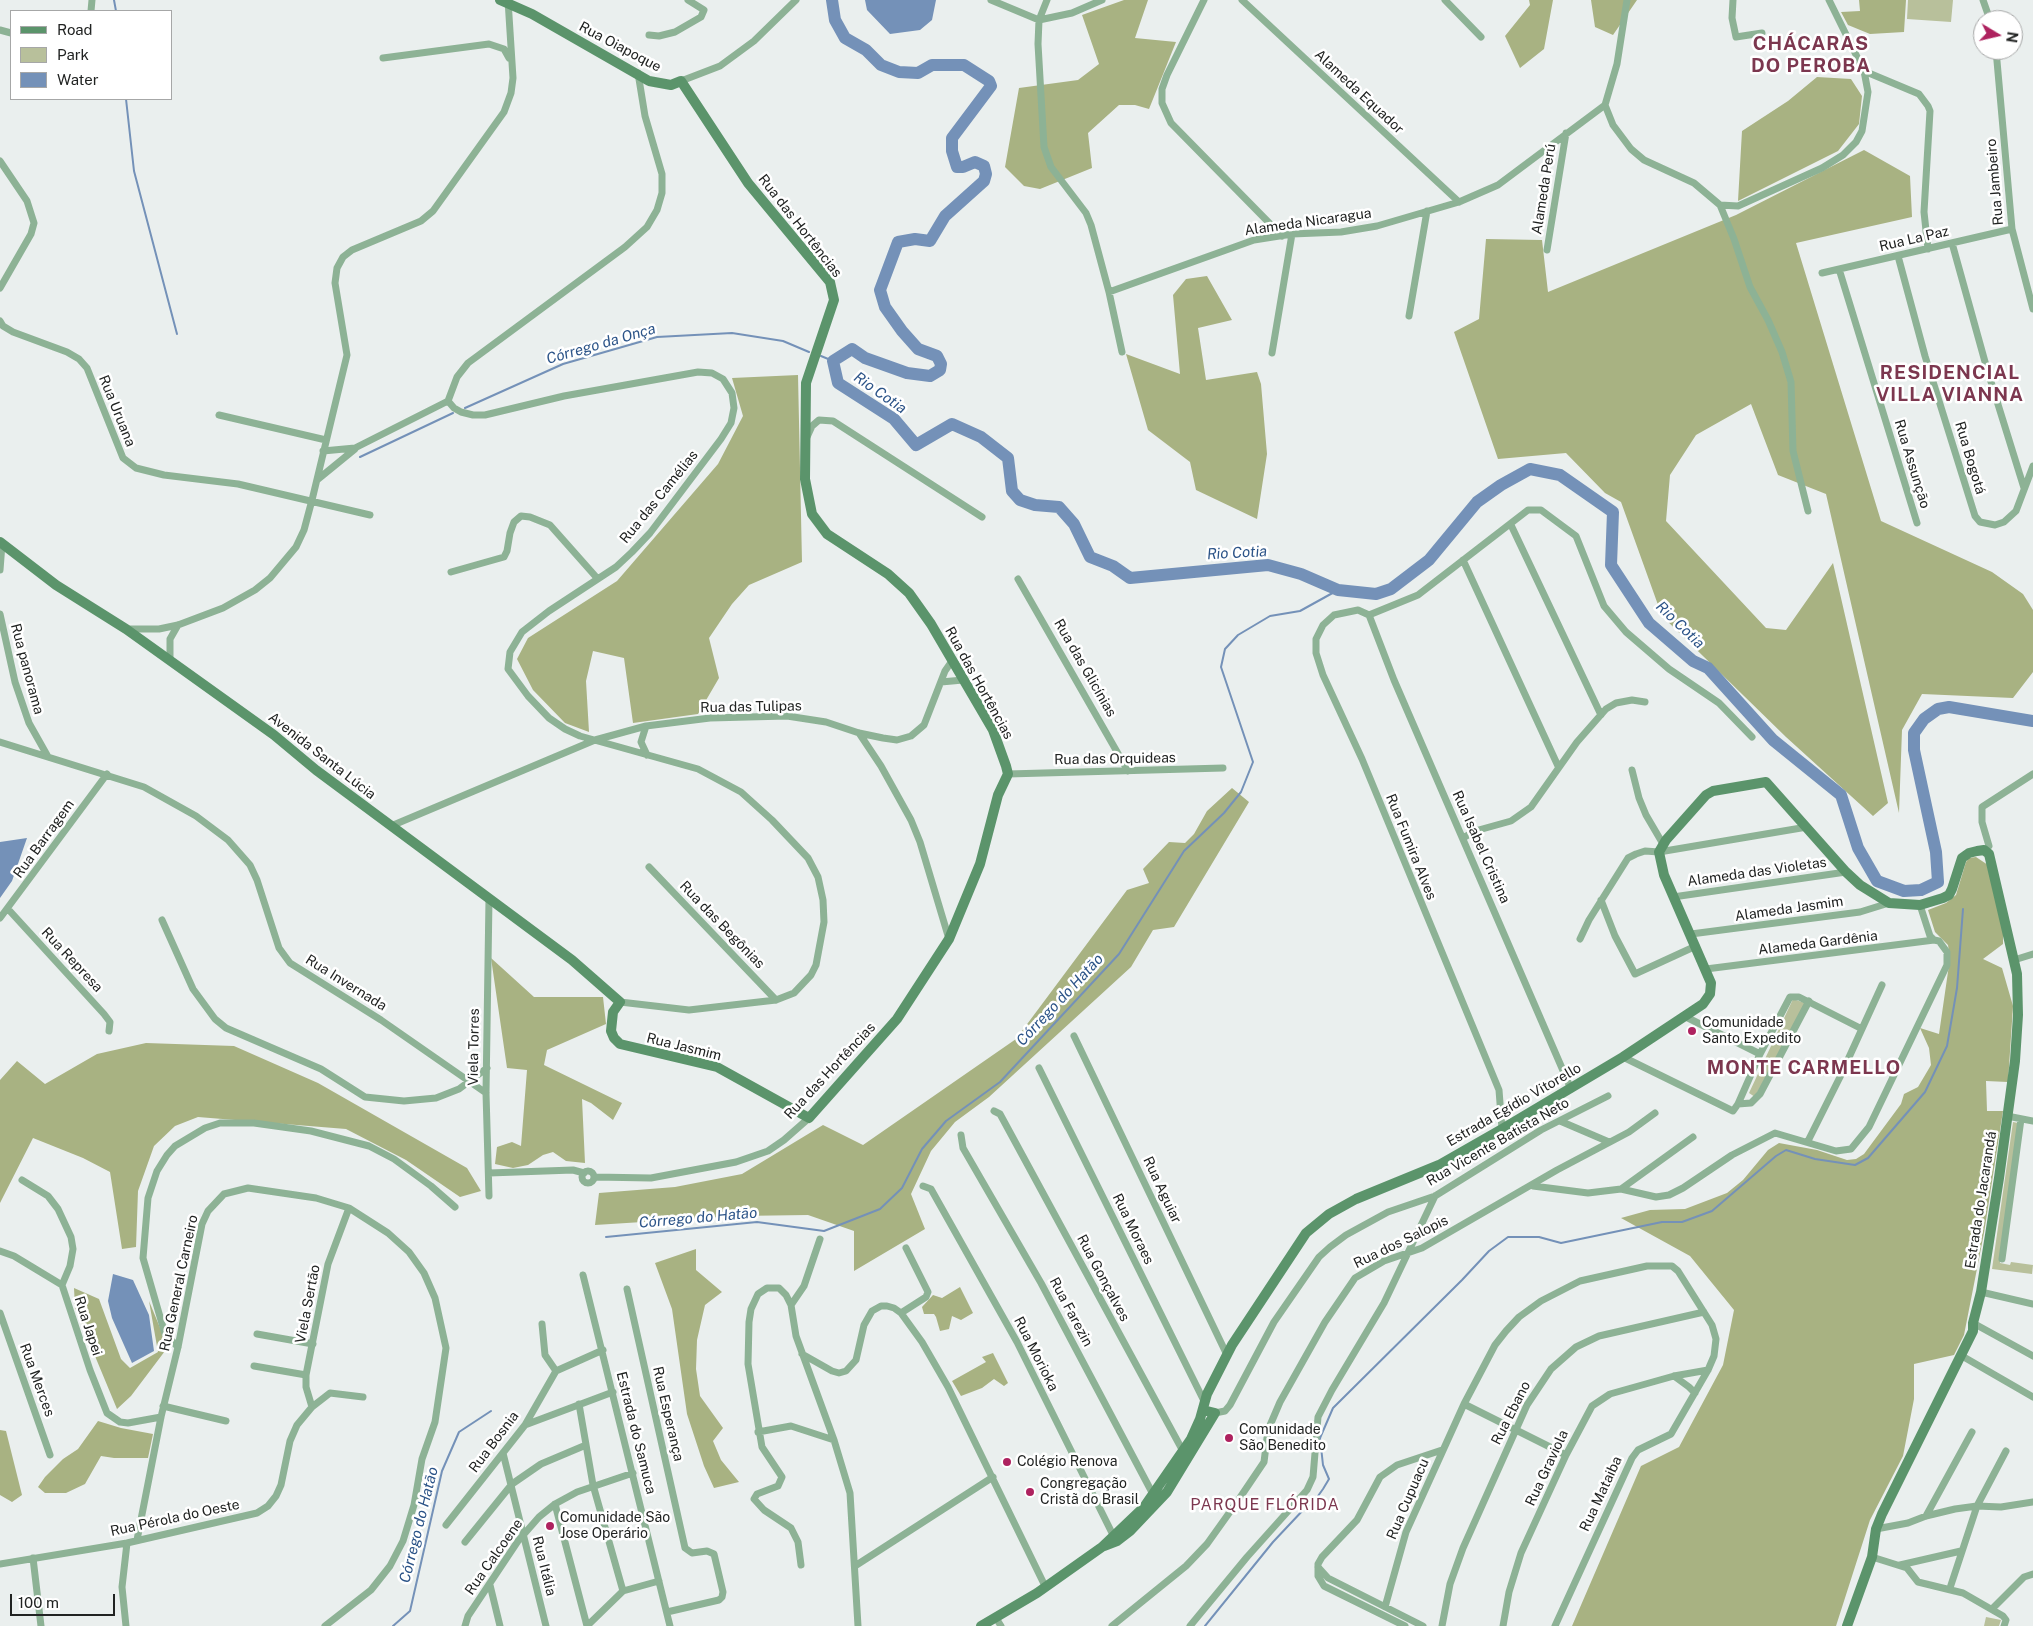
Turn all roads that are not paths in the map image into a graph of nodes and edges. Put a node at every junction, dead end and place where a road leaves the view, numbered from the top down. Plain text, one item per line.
1 (688, 0) edge
2 (796, 0) edge
3 (991, 0) edge
4 (1047, 0) edge
5 (1102, 0) edge
6 (1204, 0) edge
7 (1242, 0) edge
8 (1445, 0) edge
9 (1627, 0) edge
10 (1733, 0) edge
11 (1829, 0) edge
12 (505, 1) edge
13 (1039, 20) junction
14 (1762, 33) dead end
15 (649, 35) dead end
16 (1481, 37) dead end
17 (383, 58) dead end
18 (1997, 60) edge
19 (511, 63) junction
20 (1864, 71) junction
21 (638, 73) junction
22 (681, 82) junction
23 (1605, 105) junction
24 (1566, 133) junction
25 (1, 166) edge
26 (1459, 202) junction
27 (1720, 205) junction
28 (1427, 211) junction
29 (2012, 229) junction
30 (1292, 234) junction
31 (1282, 236) junction
32 (1952, 243) junction
33 (1928, 249) junction
34 (1547, 250) dead end
35 (1898, 256) junction
36 (1839, 269) junction
37 (1822, 273) dead end
38 (0, 288) edge
39 (1109, 292) junction
40 (2033, 308) edge
41 (1409, 316) dead end
42 (0, 321) edge
43 (1122, 352) dead end
44 (1272, 353) dead end
45 (448, 401) junction
46 (219, 415) dead end
47 (807, 438) junction
48 (326, 440) junction
49 (355, 448) junction
50 (323, 451) junction
51 (2033, 466) edge
52 (317, 480) junction
53 (2024, 488) junction
54 (312, 500) junction
55 (1808, 510) dead end
56 (370, 515) dead end
57 (982, 517) dead end
58 (1917, 523) dead end
59 (1511, 525) junction
60 (1, 543) edge
61 (1463, 560) junction
62 (0, 570) edge
63 (451, 572) dead end
64 (597, 578) junction
65 (1018, 579) dead end
66 (0, 614) edge
67 (1369, 615) junction
68 (178, 625) junction
69 (126, 629) junction
70 (170, 660) junction
71 (952, 661) junction
72 (963, 680) junction
73 (941, 682) junction
74 (1645, 702) dead end
75 (1601, 715) junction
76 (646, 726) junction
77 (859, 733) junction
78 (1752, 737) dead end
79 (596, 740) junction
80 (0, 742) edge
81 (47, 755) junction
82 (647, 755) junction
83 (1558, 766) junction
84 (1223, 768) dead end
85 (1632, 770) dead end
86 (1128, 771) junction
87 (107, 774) junction
88 (1008, 774) junction
89 (2033, 774) edge
90 (391, 826) junction
91 (1807, 827) junction
92 (1463, 838) junction
93 (1989, 846) dead end
94 (1661, 848) junction
95 (649, 867) dead end
96 (1846, 872) junction
97 (1673, 897) junction
98 (489, 899) junction
99 (1601, 900) junction
100 (1889, 903) junction
101 (1920, 905) junction
102 (8, 909) junction
103 (0, 918) edge
104 (162, 920) dead end
105 (1691, 934) junction
106 (949, 939) junction
107 (1580, 939) dead end
108 (1934, 940) junction
109 (1696, 946) junction
110 (2033, 954) edge
111 (2014, 960) junction
112 (1706, 969) junction
113 (1882, 985) dead end
114 (776, 1000) junction
115 (620, 1002) junction
116 (1809, 1002) junction
117 (1686, 1017) junction
118 (1862, 1029) junction
119 (109, 1031) dead end
120 (1074, 1036) dead end
121 (1760, 1054) junction
122 (1623, 1057) junction
123 (487, 1068) junction
124 (1039, 1068) dead end
125 (469, 1081) junction
126 (1571, 1089) junction
127 (486, 1093) junction
128 (1608, 1096) dead end
129 (1738, 1104) junction
130 (994, 1111) dead end
131 (1655, 1113) dead end
132 (2008, 1116) junction
133 (809, 1118) junction
134 (2021, 1119) junction
135 (1560, 1121) junction
136 (2033, 1121) edge
137 (1502, 1129) junction
138 (961, 1135) dead end
139 (1693, 1137) dead end
140 (1808, 1141) junction
141 (1609, 1142) junction
142 (489, 1173) junction
143 (584, 1173) junction
144 (595, 1177) junction
145 (22, 1180) dead end
146 (923, 1186) dead end
147 (1533, 1186) junction
148 (1621, 1189) junction
149 (489, 1196) dead end
150 (1435, 1196) junction
151 (349, 1208) junction
152 (455, 1208) dead end
153 (820, 1239) dead end
154 (906, 1248) dead end
155 (0, 1250) edge
156 (1407, 1253) junction
157 (2002, 1259) dead end
158 (584, 1275) dead end
159 (62, 1285) junction
160 (627, 1289) dead end
161 (1981, 1292) junction
162 (2033, 1304) edge
163 (791, 1305) junction
164 (1704, 1312) junction
165 (0, 1313) edge
166 (901, 1313) junction
167 (1973, 1323) junction
168 (542, 1324) dead end
169 (257, 1334) dead end
170 (313, 1344) junction
171 (178, 1347) junction
172 (603, 1350) junction
173 (1230, 1350) junction
174 (802, 1354) junction
175 (1962, 1356) junction
176 (2033, 1356) edge
177 (254, 1366) dead end
178 (1708, 1370) junction
179 (556, 1371) junction
180 (306, 1376) junction
181 (1674, 1376) junction
182 (613, 1392) junction
183 (1694, 1394) junction
184 (363, 1397) dead end
185 (2033, 1397) edge
186 (578, 1404) junction
187 (1464, 1404) junction
188 (163, 1406) junction
189 (1204, 1406) junction
190 (312, 1407) junction
191 (1215, 1413) junction
192 (160, 1417) junction
193 (226, 1421) dead end
194 (525, 1425) junction
195 (1514, 1431) junction
196 (758, 1432) junction
197 (1972, 1432) dead end
198 (834, 1440) junction
199 (586, 1445) junction
200 (1442, 1450) junction
201 (2006, 1451) dead end
202 (503, 1453) junction
203 (50, 1455) dead end
204 (1186, 1455) junction
205 (1566, 1456) junction
206 (633, 1473) junction
207 (993, 1477) junction
208 (512, 1484) junction
209 (593, 1485) junction
210 (1155, 1499) junction
211 (2033, 1502) edge
212 (556, 1504) junction
213 (1977, 1506) junction
214 (1926, 1516) junction
215 (446, 1524) dead end
216 (1876, 1529) junction
217 (524, 1534) junction
218 (1114, 1538) junction
219 (137, 1540) junction
220 (466, 1542) dead end
221 (127, 1543) junction
222 (1960, 1552) junction
223 (1872, 1557) junction
224 (33, 1558) junction
225 (0, 1564) edge
226 (801, 1565) dead end
227 (1900, 1565) junction
228 (856, 1566) junction
229 (1318, 1567) junction
230 (2033, 1574) edge
231 (1328, 1578) junction
232 (659, 1581) junction
233 (1321, 1583) junction
234 (490, 1584) junction
235 (1045, 1586) junction
236 (1950, 1588) junction
237 (623, 1591) junction
238 (1385, 1607) junction
239 (1992, 1610) junction
240 (667, 1612) junction
241 (999, 1622) edge
242 (41, 1626) edge
243 (126, 1626) edge
244 (325, 1626) edge
245 (465, 1626) edge
246 (500, 1626) edge
247 (546, 1626) edge
248 (587, 1626) edge
249 (670, 1626) edge
250 (858, 1626) edge
251 (981, 1626) edge
252 (1112, 1626) edge
253 (1190, 1626) edge
254 (1405, 1626) edge
255 (1423, 1626) edge
256 (1442, 1626) edge
257 (1503, 1626) edge
258 (1555, 1626) edge
259 (1847, 1626) edge
260 (2004, 1626) edge

1 - 15 street
2 - 22 street, Rua Oiapoque
3 - 13 street
4 - 13 street
5 - 13 street
6 - 31 street
7 - 26 street, Alameda Equador
8 - 16 street
9 - 23 street
10 - 14 street
11 - 20 street
12 - 19 street
12 - 21 street, Rua Oiapoque
13 - 39 street
17 - 19 street
18 - 29 street, Rua Jambeiro
19 - 48 street
20 - 27 street
20 - 33 street
21 - 22 street, Rua Oiapoque
21 - 45 street
22 - 47 street, Rua das Hortências
23 - 24 street, Alameda Nicaragua
23 - 27 street
24 - 26 street, Alameda Nicaragua
24 - 34 street, Alameda Perú
25 - 38 street
26 - 28 street, Alameda Nicaragua
27 - 55 street
28 - 30 street, Alameda Nicaragua
28 - 41 street
29 - 32 street, Rua La Paz
29 - 40 street, Rua Jambeiro
30 - 31 street, Alameda Nicaragua
30 - 44 street
31 - 39 street, Alameda Nicaragua
32 - 33 street, Rua La Paz
32 - 53 street
33 - 35 street, Rua La Paz
35 - 36 street, Rua La Paz
35 - 53 street, Rua Bogotá
36 - 37 street, Rua La Paz
36 - 58 street, Rua Assunção
39 - 43 street
42 - 54 street, Rua Uruana
45 - 49 street
45 - 64 street, Rua das Camélias
46 - 48 street
47 - 57 street
47 - 71 street, Rua das Hortências
48 - 50 street
49 - 50 street
49 - 52 street
50 - 52 street
51 - 53 street, Rua Bogotá
52 - 54 street
54 - 56 street, Rua Uruana
54 - 68 street
59 - 61 street
59 - 75 street
59 - 78 street
60 - 62 street
60 - 69 street, Avenida Santa Lúcia
61 - 67 street
61 - 83 street
63 - 64 street
64 - 79 street, Rua das Camélias
65 - 86 street, Rua das Glicínias
66 - 81 street, Rua panorama
67 - 92 street, Rua Isabel Cristina
67 - 137 street, Rua Fumira Alves
68 - 69 street
68 - 70 street
69 - 70 street, Avenida Santa Lúcia
70 - 90 street, Avenida Santa Lúcia
71 - 72 street, Rua das Hortências
71 - 73 street, Rua das Tulipas
72 - 73 street
72 - 88 street, Rua das Hortências
73 - 77 street, Rua das Tulipas
74 - 75 street
75 - 83 street
76 - 77 street, Rua das Tulipas
76 - 79 street, Rua das Tulipas
76 - 82 street
77 - 106 street
79 - 82 street, Rua das Camélias
79 - 90 street, Rua das Tulipas
80 - 81 street, Rua Invernada
81 - 87 street, Rua Invernada
82 - 114 street, Rua das Camélias
83 - 92 street
84 - 86 street, Rua das Orquideas
85 - 94 street
86 - 88 street, Rua das Orquideas
87 - 102 street, Rua Barragem
87 - 125 street, Rua Invernada
88 - 106 street, Rua das Hortências
89 - 93 street
90 - 98 street, Avenida Santa Lúcia
91 - 94 street
91 - 94 street
91 - 96 street
92 - 126 street, Rua Isabel Cristina
94 - 97 street, Estrada Egídio Vitorello
94 - 99 street
95 - 114 street, Rua das Begônias
96 - 97 street, Alameda das Violetas
96 - 100 street
97 - 105 street, Estrada Egídio Vitorello
98 - 115 street, Avenida Santa Lúcia
98 - 123 street, Viela Torres
99 - 107 street
99 - 109 street
100 - 101 street
100 - 105 street, Alameda Jasmim
101 - 108 street
101 - 111 street, Estrada do Jacarandá
102 - 103 street, Rua Barragem
102 - 119 street, Rua Represa
104 - 125 street
105 - 109 street, Estrada Egídio Vitorello
106 - 133 street, Rua das Hortências
108 - 112 street, Alameda Gardênia
108 - 140 street
109 - 112 street, Estrada Egídio Vitorello
110 - 111 street
111 - 132 street, Estrada do Jacarandá
112 - 117 street, Estrada Egídio Vitorello
113 - 118 street
114 - 115 street, Rua das Camélias
115 - 133 street, Rua Jasmim
116 - 118 street
116 - 121 street
116 - 129 street
117 - 121 street
117 - 122 street, Estrada Egídio Vitorello
118 - 140 street
120 - 173 street, Rua Aguiar
121 - 129 street
122 - 126 street, Estrada Egídio Vitorello
122 - 129 street
123 - 125 street
123 - 127 street, Viela Torres
124 - 189 street, Rua Moraes
125 - 127 street, Rua Invernada
126 - 137 street, Estrada Egídio Vitorello
127 - 142 street, Viela Torres
128 - 135 street, Rua Vicente Batista Neto
130 - 204 street, Rua Gonçalves
131 - 141 street, Rua dos Salopis
132 - 134 street
132 - 161 street, Estrada do Jacarandá
133 - 144 street, Rua das Hortências
134 - 136 street
134 - 157 street
135 - 141 street
135 - 150 street, Rua Vicente Batista Neto
137 - 173 street, Estrada Egídio Vitorello
138 - 210 street, Rua Farezin
139 - 148 street
140 - 148 street
141 - 147 street, Rua dos Salopis
142 - 143 street, Rua das Hortências
142 - 149 street, Viela Torres
143 - 144 street, Rua das Hortências
143 - 144 street, Rua das Hortências
145 - 159 street, Rua Japei
146 - 218 street, Rua Morioka
147 - 148 street
147 - 156 street, Rua dos Salopis
150 - 156 street
150 - 191 street, Rua Vicente Batista Neto
151 - 170 street, Viela Sertão
151 - 171 street, Rua General Carneiro
151 - 244 street, Rua General Carneiro
152 - 171 street
153 - 163 street
154 - 166 street
155 - 159 street
156 - 252 street, Rua dos Salopis
156 - 253 street
158 - 172 street, Estrada do Samuca
159 - 192 street, Rua Japei
160 - 240 street, Rua Esperança
161 - 162 street
161 - 167 street, Estrada do Jacarandá
163 - 174 street
163 - 196 street
164 - 178 street, Rua Mataiba
164 - 187 street, Rua Cupuacu
164 - 195 street, Rua Ebano
165 - 203 street, Rua Merces
166 - 174 street
166 - 207 street
167 - 175 street, Estrada do Jacarandá
167 - 176 street
168 - 179 street
169 - 170 street
170 - 180 street, Viela Sertão
171 - 188 street, Rua General Carneiro
172 - 179 street
172 - 182 street, Estrada do Samuca
173 - 189 street, Estrada Egídio Vitorello
174 - 198 street
175 - 185 street
175 - 216 street, Estrada do Jacarandá
177 - 180 street
178 - 181 street, Rua Graviola
178 - 183 street, Rua Mataiba
179 - 194 street, Rua Bosnia
180 - 190 street, Viela Sertão
181 - 183 street
181 - 205 street, Rua Graviola
182 - 186 street
182 - 206 street, Estrada do Samuca
183 - 258 street, Rua Mataiba
184 - 190 street
186 - 194 street
186 - 199 street
187 - 195 street
187 - 200 street, Rua Cupuacu
188 - 192 street, Rua General Carneiro
188 - 193 street
189 - 191 street
189 - 204 street, Estrada Egídio Vitorello
190 - 219 street, Rua Pérola do Oeste
191 - 204 street
192 - 219 street, Rua General Carneiro
194 - 202 street, Rua Bosnia
195 - 205 street
195 - 256 street, Rua Ebano
196 - 198 street
196 - 226 street
197 - 214 street
198 - 228 street
199 - 208 street
199 - 209 street
200 - 229 street
200 - 238 street, Rua Cupuacu
201 - 213 street
202 - 208 street, Rua Itália
202 - 215 street, Rua Bosnia
204 - 210 street
205 - 257 street, Rua Graviola
206 - 209 street, Rua Calcoene
206 - 232 street, Estrada do Samuca
207 - 228 street
207 - 235 street
208 - 217 street, Rua Itália
208 - 220 street
209 - 212 street, Rua Calcoene
209 - 237 street
210 - 218 street
211 - 213 street
212 - 217 street, Rua Calcoene
212 - 248 street
213 - 214 street
213 - 222 street
214 - 216 street
216 - 223 street, Estrada do Jacarandá
217 - 234 street, Rua Calcoene
217 - 247 street, Rua Itália
218 - 235 street
219 - 221 street, Rua Pérola do Oeste
221 - 224 street, Rua Pérola do Oeste
221 - 243 street
222 - 227 street
222 - 236 street
223 - 227 street
223 - 259 street, Estrada do Jacarandá
224 - 225 street, Rua Pérola do Oeste
224 - 242 street
227 - 236 street
228 - 250 street
229 - 231 street
229 - 233 street
230 - 239 street
231 - 233 street
231 - 238 street
232 - 237 street
232 - 240 street, Estrada do Samuca
233 - 254 street
234 - 245 street, Rua Calcoene
234 - 246 street
235 - 241 street
236 - 239 street
237 - 248 street
238 - 255 street
239 - 260 street
240 - 249 street, Estrada do Samuca
241 - 251 street

